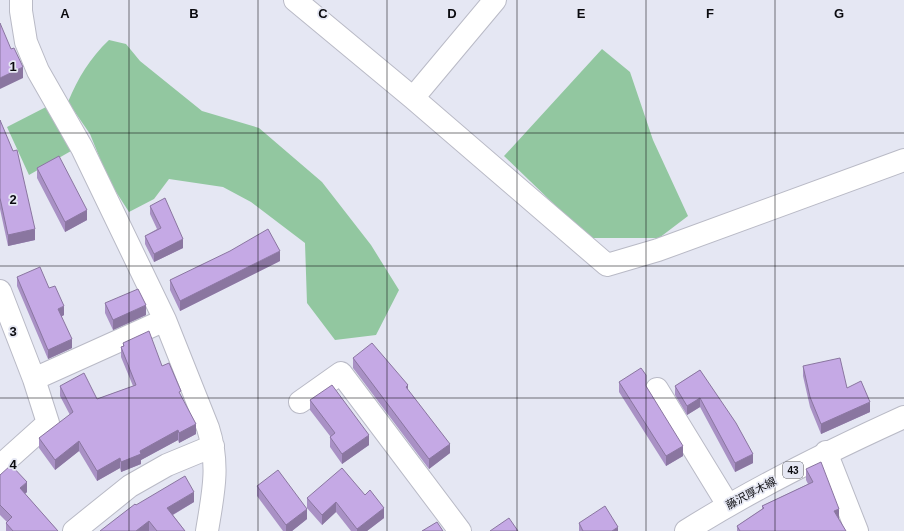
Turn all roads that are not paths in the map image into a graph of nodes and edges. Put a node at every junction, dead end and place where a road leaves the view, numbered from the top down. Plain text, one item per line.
1 (21, 0) edge
2 (295, 0) edge
3 (495, 0) edge
4 (413, 98) junction
5 (904, 160) edge
6 (2, 301) edge
7 (165, 320) junction
8 (34, 379) junction
9 (657, 389) dead end
10 (300, 402) dead end
11 (904, 417) edge
12 (214, 446) junction
13 (826, 452) junction
14 (0, 466) edge
15 (728, 505) junction
16 (74, 531) edge
17 (207, 531) edge
18 (460, 531) edge
19 (686, 531) edge
20 (857, 531) edge

1 - 7 street
2 - 4 street
3 - 4 street
4 - 5 street
6 - 8 street
7 - 8 street
7 - 12 street
8 - 14 street
9 - 15 street
10 - 18 street
11 - 13 street, 藤沢厚木線 / 43
12 - 16 street
12 - 17 street
13 - 15 street, 藤沢厚木線 / 43
13 - 20 street
15 - 19 street, 藤沢厚木線 / 43

